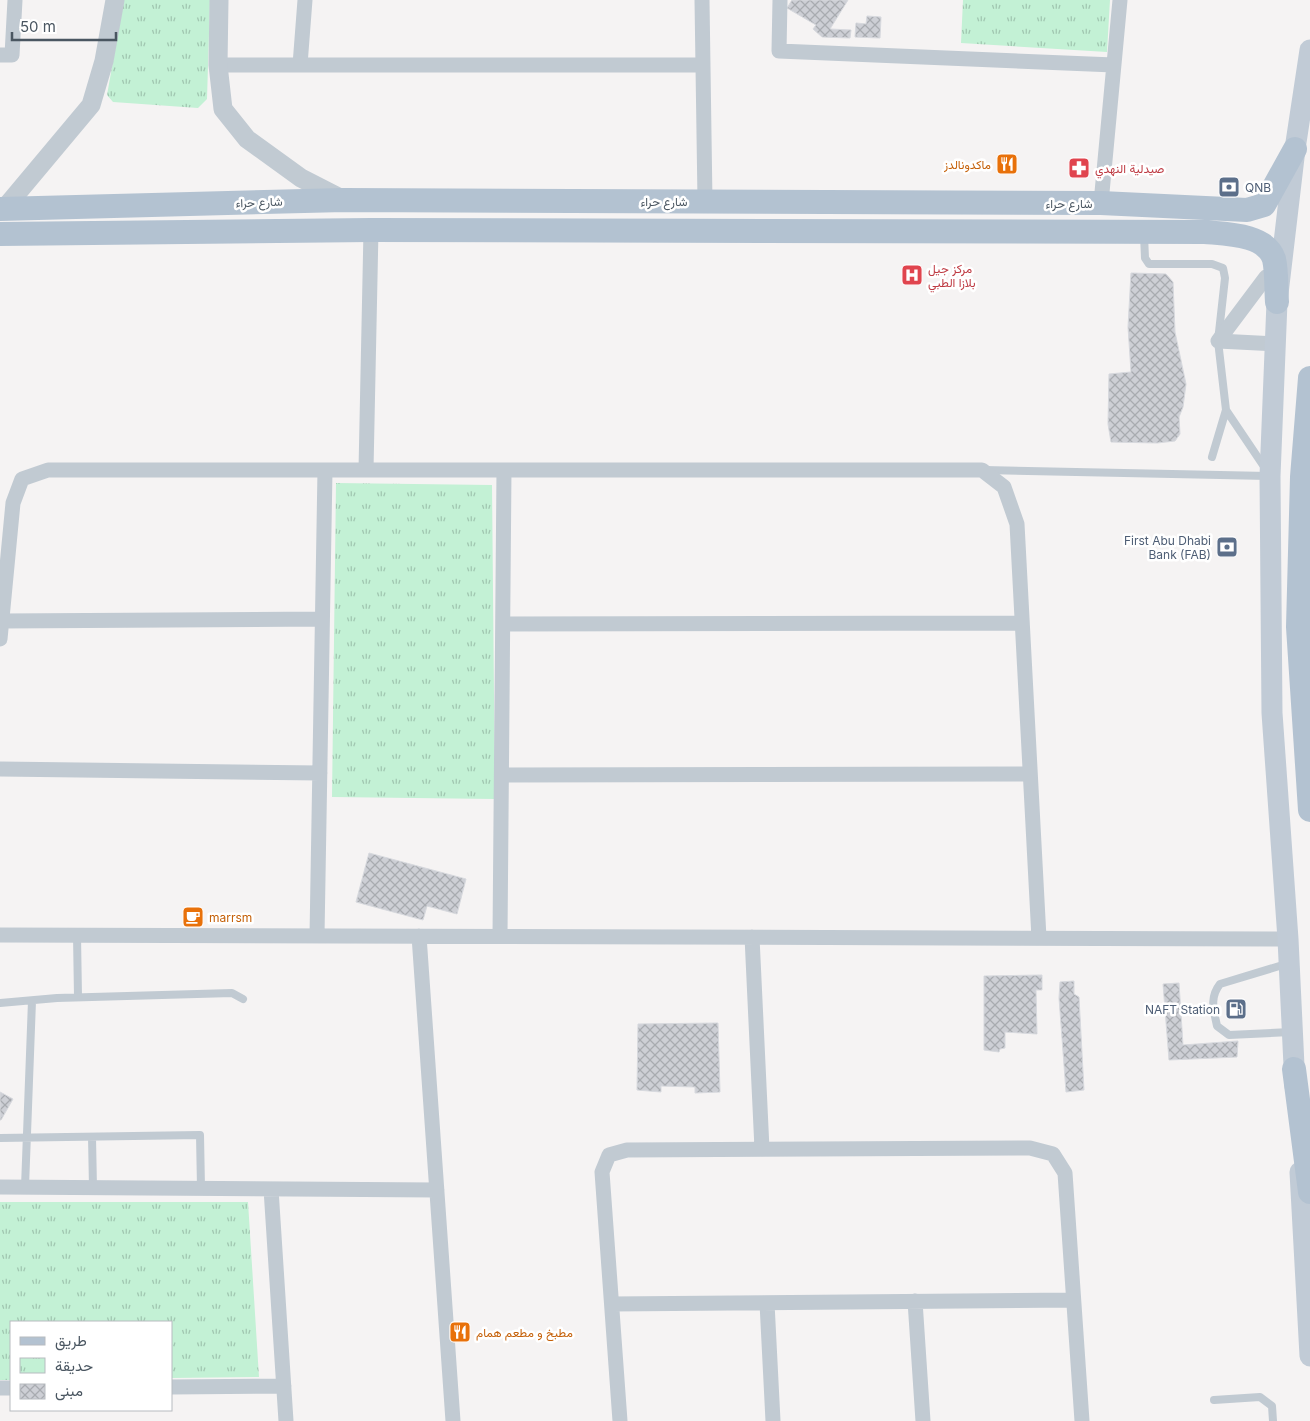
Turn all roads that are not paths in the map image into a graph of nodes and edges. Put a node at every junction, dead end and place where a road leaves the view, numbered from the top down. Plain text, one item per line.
1 (15, 0) edge
2 (115, 0) edge
3 (219, 0) edge
4 (306, 0) edge
5 (702, 0) edge
6 (780, 0) edge
7 (1120, 0) edge
8 (1310, 50) edge
9 (0, 55) edge
10 (703, 64) junction
11 (218, 65) junction
12 (300, 65) junction
13 (1114, 65) junction
14 (1295, 149) junction
15 (344, 200) junction
16 (515, 200) junction
17 (705, 201) junction
18 (1101, 204) junction
19 (1205, 208) junction
20 (2, 210) edge
21 (371, 230) junction
22 (516, 231) junction
23 (1143, 232) junction
24 (1205, 232) junction
25 (0, 234) edge
26 (1266, 278) dead end
27 (1277, 302) junction
28 (1218, 341) junction
29 (1275, 344) junction
30 (1310, 378) edge
31 (1226, 410) junction
32 (1212, 457) dead end
33 (324, 470) junction
34 (366, 470) junction
35 (504, 470) junction
36 (982, 470) junction
37 (1270, 476) junction
38 (322, 619) junction
39 (2, 621) junction
40 (1022, 623) junction
41 (503, 624) junction
42 (0, 638) edge
43 (0, 769) edge
44 (320, 773) junction
45 (502, 774) junction
46 (1030, 774) junction
47 (1310, 810) edge
48 (0, 934) edge
49 (77, 935) junction
50 (317, 936) junction
51 (419, 936) junction
52 (500, 936) junction
53 (752, 937) junction
54 (1039, 938) junction
55 (1288, 939) junction
56 (1288, 964) junction
57 (78, 997) junction
58 (243, 999) dead end
59 (32, 1001) junction
60 (0, 1003) edge
61 (1292, 1032) junction
62 (1294, 1069) junction
63 (92, 1137) junction
64 (0, 1138) edge
65 (27, 1138) junction
66 (762, 1149) junction
67 (0, 1187) edge
68 (25, 1187) junction
69 (92, 1188) junction
70 (201, 1188) junction
71 (271, 1189) junction
72 (436, 1190) junction
73 (1310, 1192) edge
74 (1073, 1300) junction
75 (915, 1301) junction
76 (767, 1302) junction
77 (612, 1304) junction
78 (1310, 1356) edge
79 (284, 1386) junction
80 (172, 1387) edge
81 (1214, 1400) dead end
82 (286, 1421) edge
83 (453, 1421) edge
84 (620, 1421) edge
85 (773, 1421) edge
86 (923, 1421) edge
87 (1082, 1421) edge
88 (1273, 1421) edge

1 - 9 street
2 - 20 street
3 - 11 street
4 - 12 street
5 - 10 street
6 - 13 street
7 - 13 street
8 - 14 main road
10 - 12 street
10 - 17 street
11 - 12 street
11 - 15 street
13 - 18 street
14 - 19 main road, شارع حراء
14 - 27 main road
15 - 16 main road, شارع حراء
15 - 20 main road, شارع حراء
16 - 17 main road, شارع حراء
16 - 22 main road
17 - 18 main road, شارع حراء
18 - 19 main road, شارع حراء
19 - 24 main road
21 - 22 main road
21 - 25 main road
21 - 34 street
22 - 23 main road
23 - 24 main road
23 - 28 lane
24 - 27 main road
26 - 28 street
27 - 29 main road
28 - 29 street
28 - 31 lane
29 - 37 main road
30 - 47 main road
31 - 32 lane
31 - 37 lane
33 - 34 street
33 - 38 street
33 - 39 street
34 - 35 street
35 - 36 street
35 - 41 street
36 - 37 lane
36 - 40 street
37 - 55 main road
38 - 39 street
38 - 44 street
39 - 42 street
40 - 41 street
40 - 46 street
41 - 45 street
43 - 44 street
44 - 50 street
45 - 46 street
45 - 52 street
46 - 54 street
48 - 49 street
49 - 50 street
49 - 57 lane
50 - 51 street
51 - 52 street
51 - 72 street
52 - 53 street
53 - 54 street
53 - 66 street
54 - 55 street
55 - 56 main road
56 - 61 main road
56 - 61 lane
57 - 58 lane
57 - 59 lane
59 - 60 lane
59 - 65 lane
61 - 62 main road
62 - 73 main road
62 - 78 main road
63 - 65 lane
63 - 69 lane
63 - 70 lane
64 - 65 lane
65 - 68 lane
66 - 74 street
66 - 77 street
67 - 68 street
68 - 69 street
69 - 70 street
70 - 71 street
71 - 72 street
71 - 79 street
72 - 83 street
74 - 75 street
74 - 87 street
75 - 76 street
75 - 86 street
76 - 77 street
76 - 85 street
77 - 84 street
79 - 80 street
79 - 82 street
81 - 88 lane

